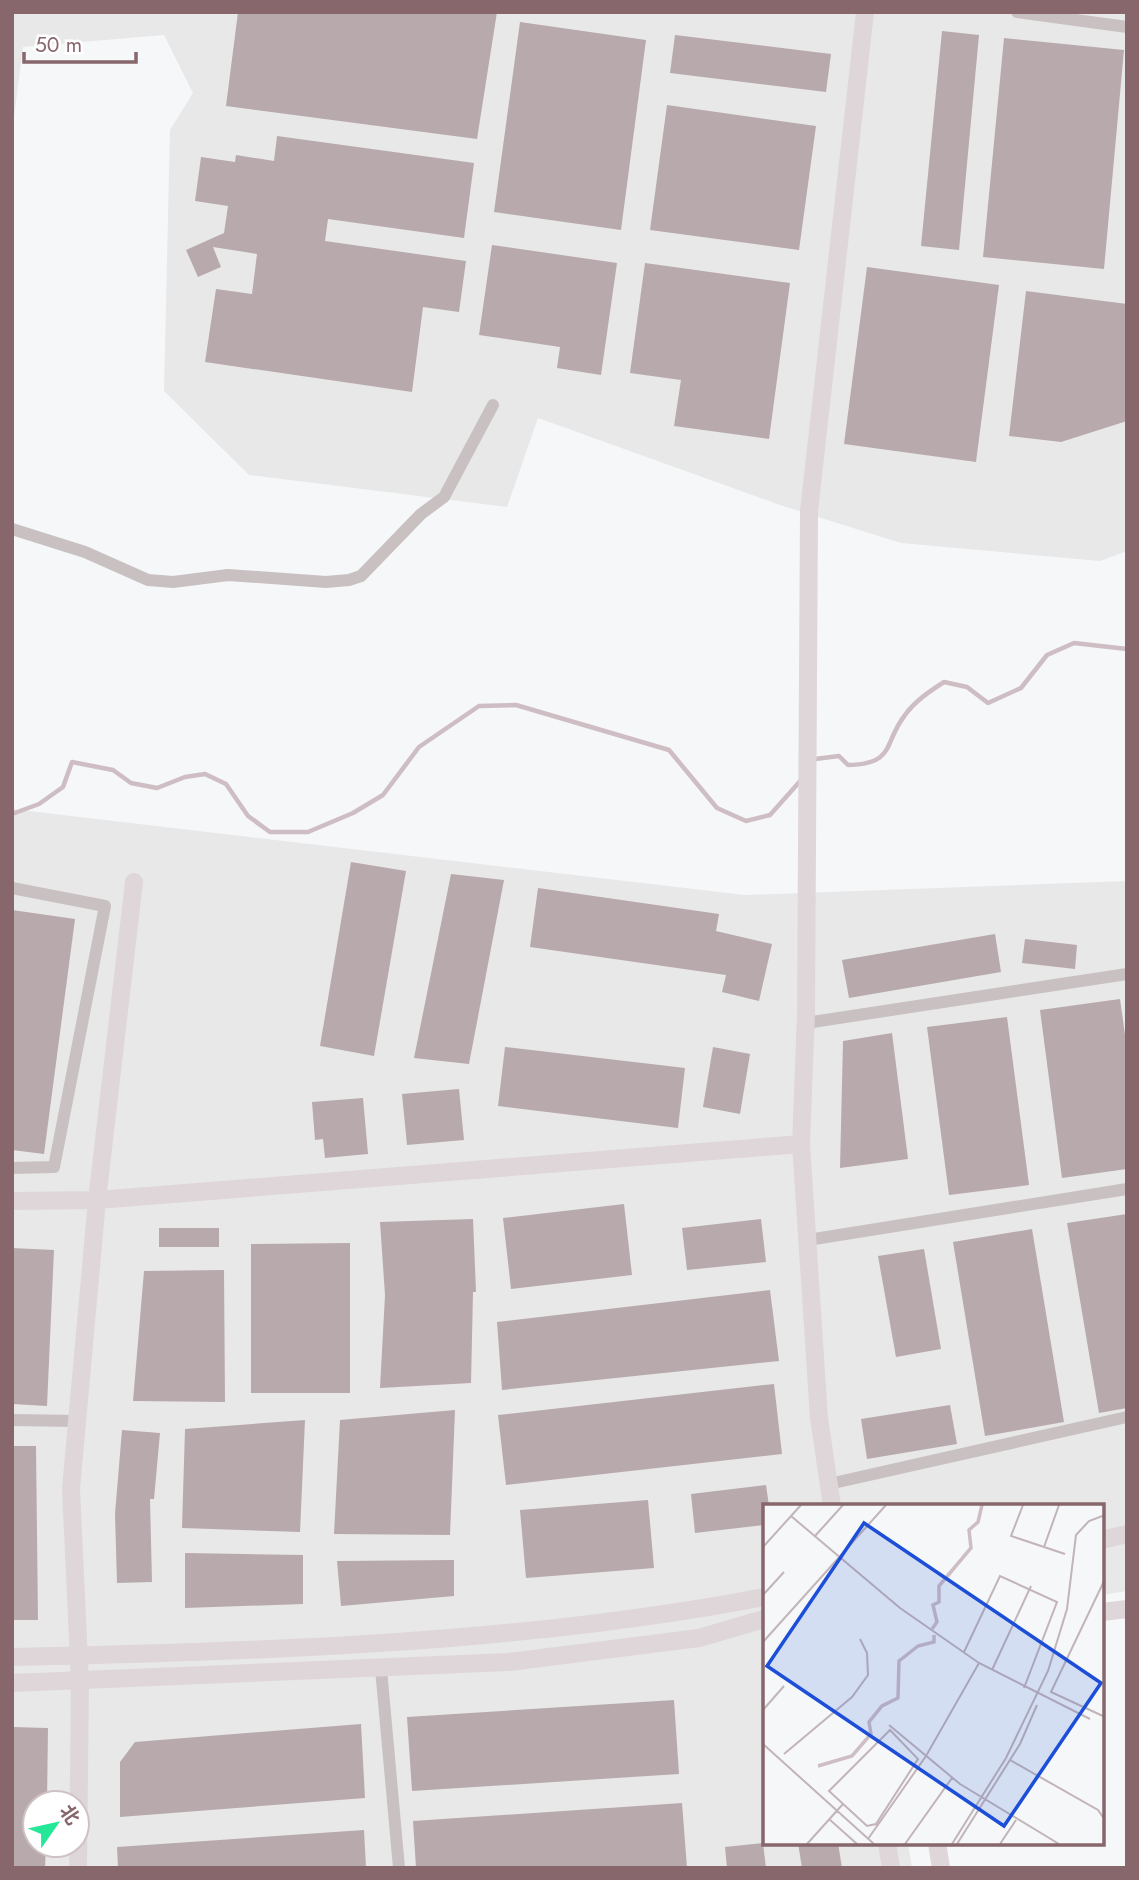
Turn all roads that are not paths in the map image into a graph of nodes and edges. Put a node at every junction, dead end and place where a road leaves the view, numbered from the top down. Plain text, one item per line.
1 (865, 12) edge
2 (1017, 12) edge
3 (1127, 27) edge
4 (493, 405) dead end
5 (12, 529) edge
6 (134, 882) dead end
7 (12, 888) edge
8 (1127, 974) edge
9 (806, 1023) junction
10 (801, 1144) junction
11 (12, 1168) edge
12 (1127, 1189) edge
13 (97, 1200) junction
14 (12, 1201) edge
15 (808, 1240) junction
16 (1127, 1417) edge
17 (12, 1420) edge
18 (77, 1421) junction
19 (829, 1483) junction
20 (832, 1504) edge
21 (1127, 1522) edge
22 (1104, 1528) edge
23 (1127, 1534) edge
24 (1104, 1540) edge
25 (763, 1597) edge
26 (1127, 1609) edge
27 (1104, 1612) edge
28 (763, 1620) edge
29 (79, 1656) junction
30 (12, 1657) edge
31 (381, 1669) junction
32 (80, 1682) junction
33 (12, 1683) edge
34 (887, 1845) edge
35 (937, 1845) edge
36 (78, 1868) edge
37 (399, 1868) edge
38 (891, 1868) edge
39 (941, 1868) edge

1 - 9 street
2 - 3 street
4 - 5 street
6 - 13 street
7 - 11 street
8 - 9 street
9 - 10 street
10 - 13 street
10 - 15 street
12 - 15 street
13 - 14 street
13 - 18 street
15 - 19 street
16 - 19 street
17 - 18 street
18 - 29 street
19 - 20 street
21 - 22 street
23 - 24 street
25 - 29 street
26 - 27 street
28 - 31 street
29 - 30 street
29 - 32 street
31 - 32 street
31 - 37 street
32 - 33 street
32 - 36 street
34 - 38 street
35 - 39 street

